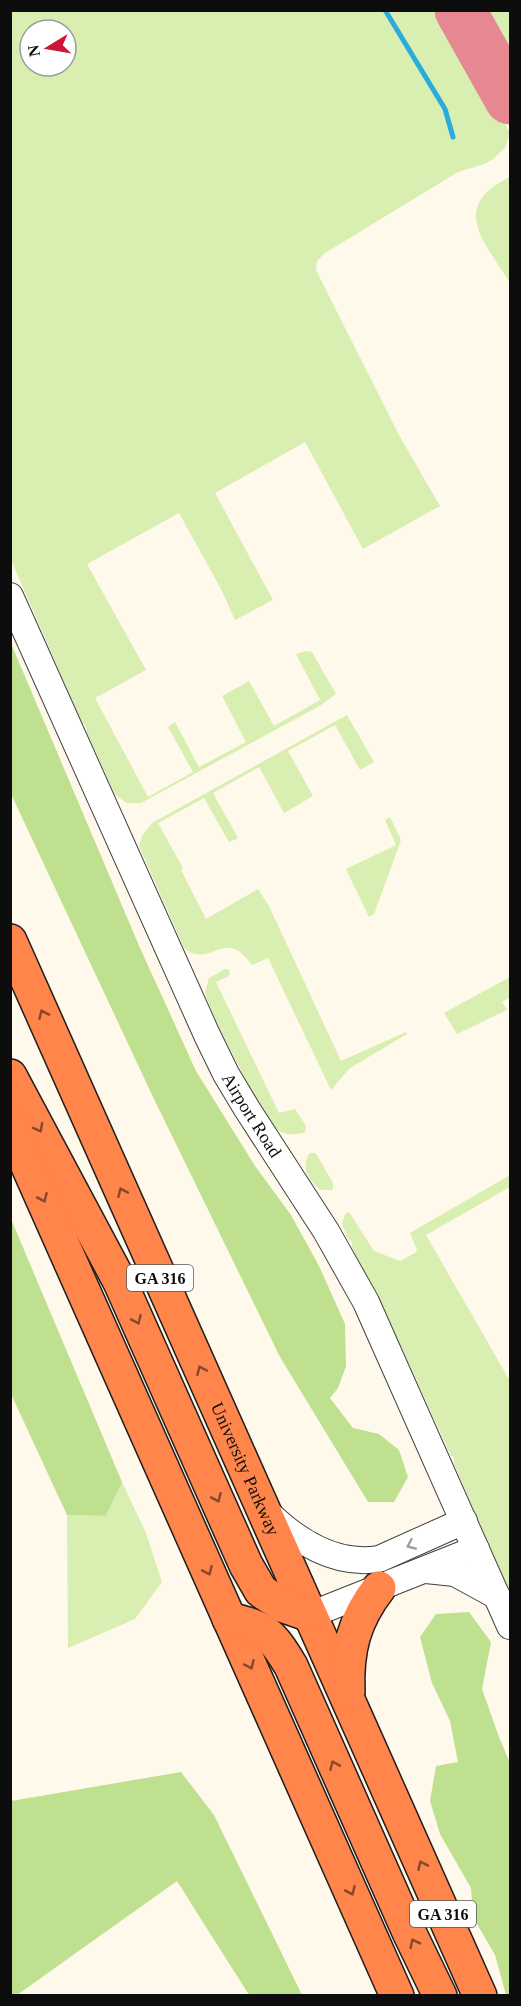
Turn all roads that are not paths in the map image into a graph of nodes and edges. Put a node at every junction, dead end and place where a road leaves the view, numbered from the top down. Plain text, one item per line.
1 (10, 596) edge
2 (10, 941) edge
3 (10, 1076) edge
4 (10, 1126) edge
5 (262, 1507) junction
6 (464, 1521) junction
7 (476, 1548) junction
8 (423, 1570) junction
9 (379, 1587) junction
10 (497, 1596) junction
11 (310, 1616) junction
12 (229, 1619) junction
13 (510, 1626) edge
14 (349, 1703) junction
15 (397, 1995) edge
16 (440, 1995) edge
17 (480, 1995) edge

1 - 6 street, Airport Road
5 -> 2 highway, University Parkway / GA 316
3 -> 11 highway
4 -> 12 highway
6 -> 5 street
5 - 11 highway, University Parkway / GA 316
6 - 7 street, Airport Road
7 - 8 street
7 - 10 street, Airport Road
8 - 9 street
8 - 10 street
9 - 11 street
9 - 14 highway
10 - 13 street, Airport Road
11 - 14 highway, University Parkway / GA 316
12 -> 15 highway
16 -> 12 highway
17 -> 14 highway, University Parkway / GA 316

